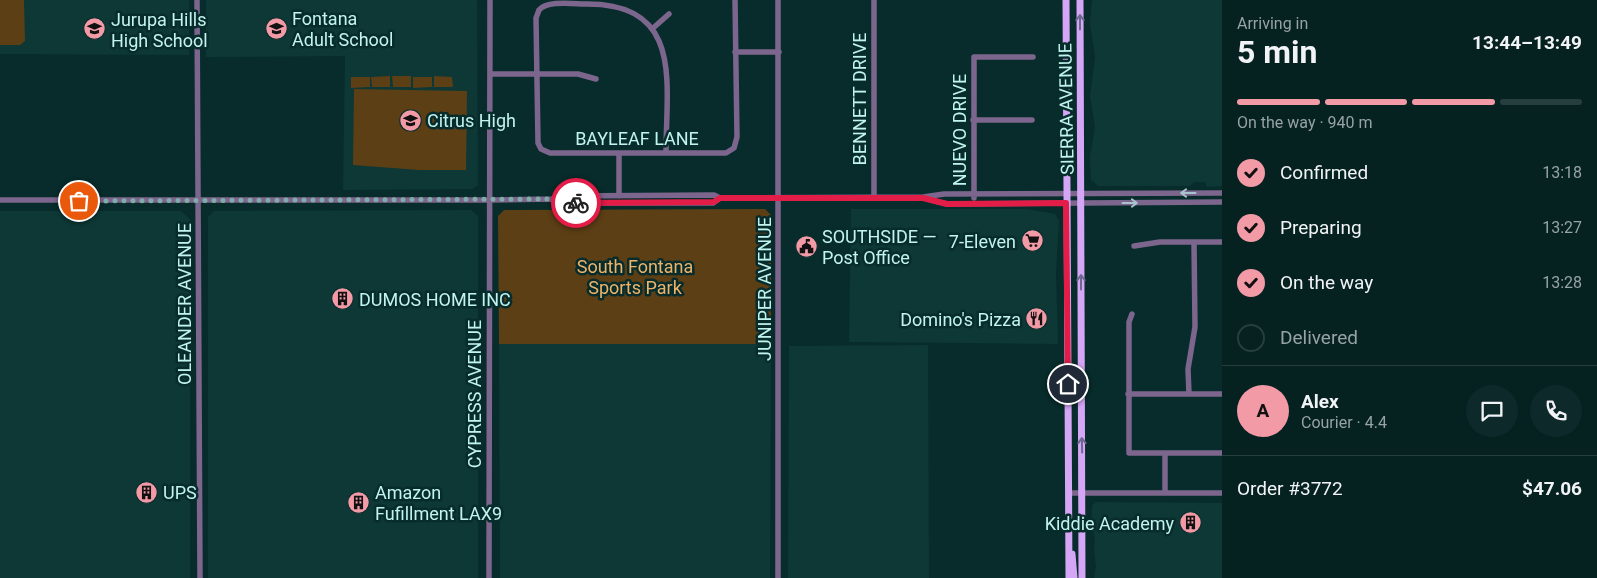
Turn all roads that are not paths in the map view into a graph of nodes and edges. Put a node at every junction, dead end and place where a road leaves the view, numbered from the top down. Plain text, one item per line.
1 (197, 0) edge
2 (490, 0) edge
3 (735, 0) edge
4 (778, 0) edge
5 (874, 0) edge
6 (1066, 0) edge
7 (1080, 0) edge
8 (590, 2) edge
9 (669, 14) dead end
10 (652, 29) junction
11 (735, 52) junction
12 (778, 52) junction
13 (1034, 57) dead end
14 (490, 74) junction
15 (536, 74) junction
16 (596, 79) dead end
17 (973, 120) junction
18 (1032, 120) dead end
19 (619, 153) junction
20 (666, 153) junction
21 (1222, 193) edge
22 (974, 194) junction
23 (1066, 194) junction
24 (1081, 194) junction
25 (619, 196) junction
26 (874, 197) junction
27 (720, 198) junction
28 (779, 198) junction
29 (923, 198) junction
30 (552, 199) junction
31 (0, 200) edge
32 (491, 200) junction
33 (200, 202) junction
34 (1222, 202) edge
35 (974, 203) junction
36 (1066, 203) junction
37 (1081, 203) junction
38 (1194, 242) junction
39 (1222, 242) edge
40 (1134, 246) dead end
41 (1132, 314) dead end
42 (1128, 394) junction
43 (1188, 394) junction
44 (1222, 394) edge
45 (1164, 453) junction
46 (1222, 453) edge
47 (1069, 493) junction
48 (1082, 493) junction
49 (1165, 493) junction
50 (1222, 493) edge
51 (1069, 544) junction
52 (200, 578) edge
53 (489, 578) edge
54 (778, 578) edge
55 (1069, 578) edge
56 (1074, 578) edge
57 (1082, 578) edge

1 - 33 street, OLEANDER AVENUE
2 - 14 street, CYPRESS AVENUE
3 - 11 street
4 - 12 street, JUNIPER AVENUE
5 - 26 street, BENNETT DRIVE
6 - 23 main road, SIERRA AVENUE
24 -> 7 main road, SIERRA AVENUE
8 - 10 street
8 - 15 street
9 - 10 street
10 - 20 street
11 - 12 street
11 - 20 street, BAYLEAF LANE
12 - 28 street, JUNIPER AVENUE
13 - 17 street, NUEVO DRIVE
14 - 15 street
14 - 32 street, CYPRESS AVENUE
15 - 16 street
15 - 19 street, BAYLEAF LANE
17 - 18 street
17 - 22 street, NUEVO DRIVE
19 - 20 street, BAYLEAF LANE
19 - 25 street
21 -> 24 street
22 - 23 street
22 - 29 street
22 - 35 street, NUEVO DRIVE
23 - 24 street
23 - 36 main road, SIERRA AVENUE
24 - 37 main road, SIERRA AVENUE
25 - 27 street
25 - 30 street
26 - 28 street
26 - 29 street
27 - 28 street
27 - 30 street
28 - 54 street, JUNIPER AVENUE
29 - 35 street
30 - 32 street
31 - 33 street
32 - 33 street
32 - 53 street, CYPRESS AVENUE
33 - 52 street, OLEANDER AVENUE
37 -> 34 street
35 - 36 street
36 - 37 street
36 - 47 main road, SIERRA AVENUE
48 -> 37 main road, SIERRA AVENUE
38 - 39 street
38 - 40 street
38 - 43 street
41 - 42 street
42 - 43 street
42 - 45 street
43 - 44 street
45 - 46 street
45 - 49 street
47 - 48 street
47 - 51 main road, SIERRA AVENUE
48 - 49 street
48 - 57 main road, SIERRA AVENUE
49 - 50 street
51 - 55 main road, SIERRA AVENUE
51 - 56 main road

